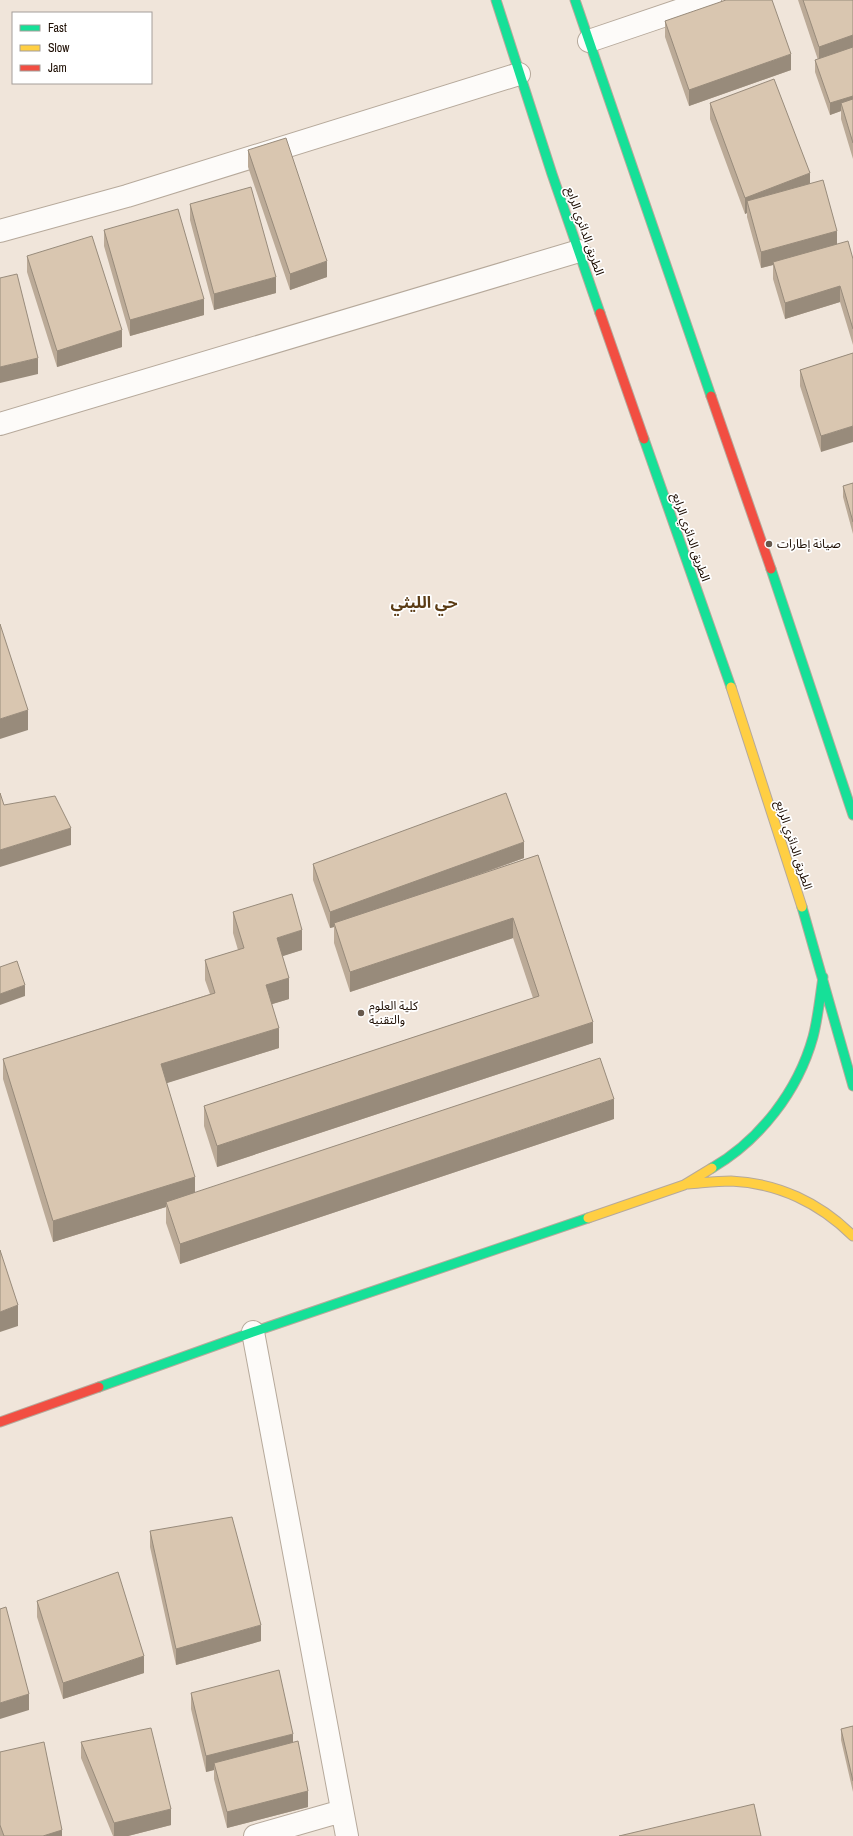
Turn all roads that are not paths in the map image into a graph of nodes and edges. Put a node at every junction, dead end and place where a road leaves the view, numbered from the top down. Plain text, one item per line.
1 (496, 0) edge
2 (575, 0) edge
3 (710, 0) edge
4 (589, 41) junction
5 (519, 74) junction
6 (0, 231) edge
7 (579, 251) junction
8 (0, 424) edge
9 (853, 815) edge
10 (823, 976) junction
11 (853, 1086) edge
12 (684, 1185) junction
13 (853, 1236) edge
14 (253, 1332) junction
15 (0, 1422) edge
16 (342, 1811) junction
17 (255, 1836) edge
18 (346, 1836) edge

1 - 5 main road, الطريق الدائري الرابع
2 - 4 main road
3 - 4 street
4 - 9 main road
5 - 6 street
5 - 7 main road, الطريق الدائري الرابع
7 - 8 street
7 - 10 main road, الطريق الدائري الرابع
10 - 11 main road, الطريق الدائري الرابع
10 - 12 main road
12 - 13 main road
12 - 14 main road
14 - 15 main road
14 - 16 street
16 - 17 street
16 - 18 street

